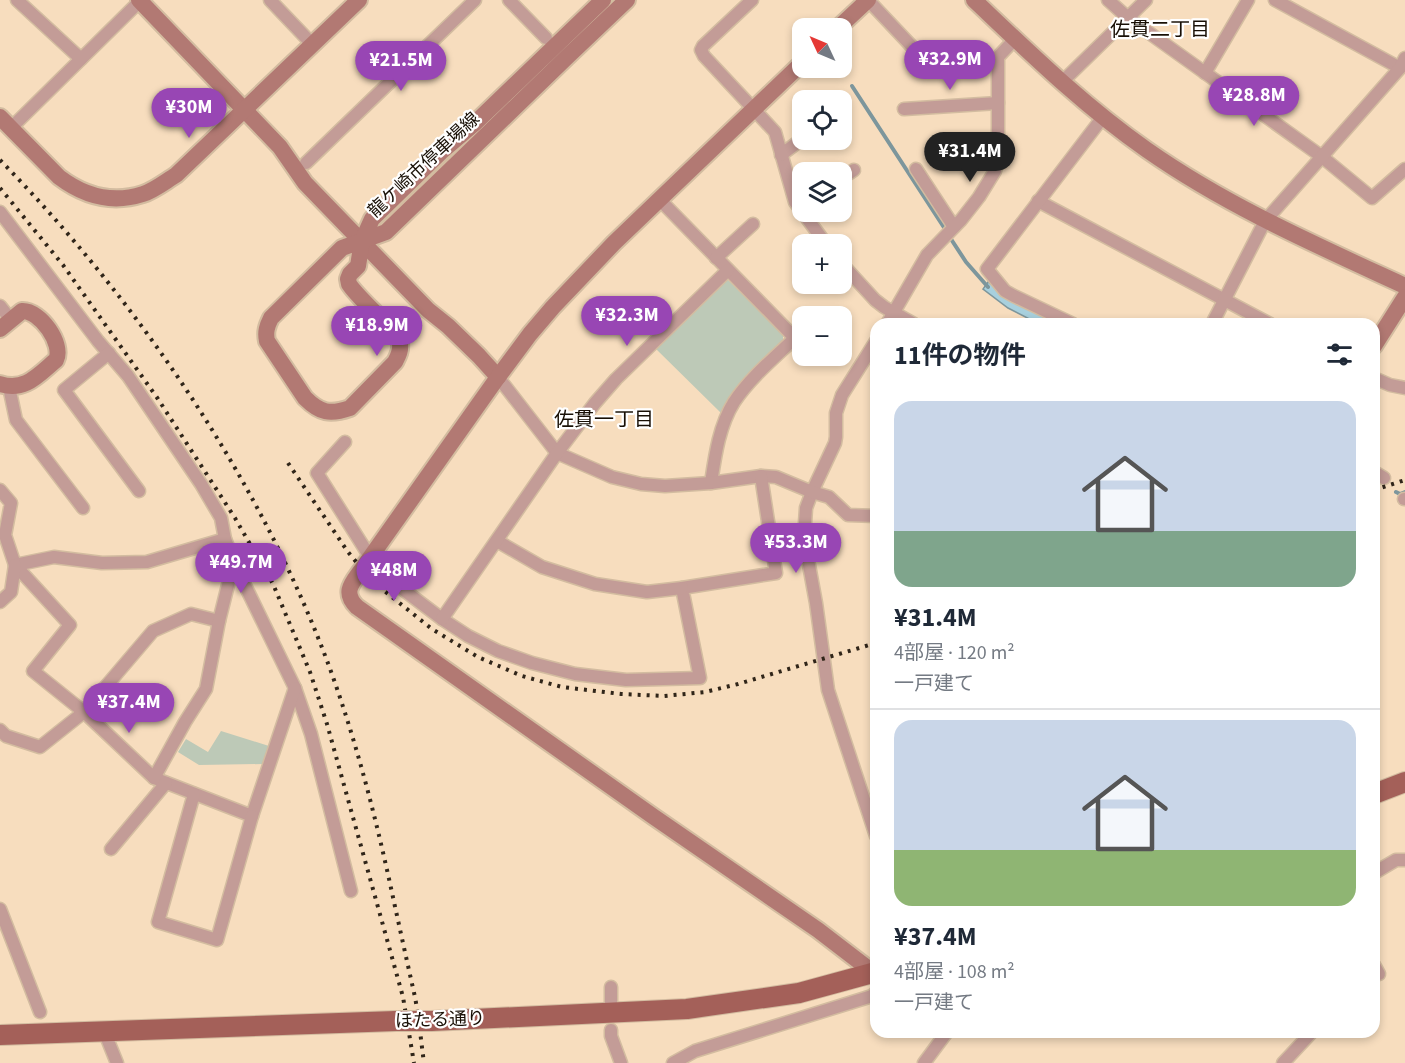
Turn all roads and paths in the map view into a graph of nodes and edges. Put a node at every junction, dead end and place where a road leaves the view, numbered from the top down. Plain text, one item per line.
1 (17, 0) edge
2 (139, 0) edge
3 (270, 0) edge
4 (358, 0) edge
5 (475, 0) edge
6 (509, 0) edge
7 (603, 0) edge
8 (627, 0) edge
9 (752, 0) edge
10 (868, 0) edge
11 (974, 0) edge
12 (1108, 0) edge
13 (1146, 0) edge
14 (1248, 0) edge
15 (1275, 0) edge
16 (1127, 17) junction
17 (849, 18) edge
18 (546, 38) dead end
19 (1015, 39) junction
20 (312, 44) junction
21 (81, 59) junction
22 (1403, 63) edge
23 (935, 71) dead end
24 (792, 72) edge
25 (1205, 73) junction
26 (1061, 83) junction
27 (998, 103) junction
28 (754, 108) junction
29 (904, 109) dead end
30 (244, 111) junction
31 (1102, 117) junction
32 (4, 125) edge
33 (792, 147) edge
34 (781, 155) junction
35 (1321, 156) junction
36 (306, 163) dead end
37 (916, 169) dead end
38 (1405, 169) edge
39 (792, 193) edge
40 (660, 200) junction
41 (1038, 201) junction
42 (0, 212) edge
43 (1265, 221) junction
44 (753, 224) dead end
45 (954, 227) junction
46 (362, 241) junction
47 (716, 258) junction
48 (728, 270) junction
49 (852, 275) edge
50 (1405, 286) edge
51 (1405, 297) edge
52 (1224, 300) junction
53 (0, 306) edge
54 (894, 313) junction
55 (891, 318) edge
56 (903, 318) edge
57 (1060, 318) edge
58 (1215, 318) edge
59 (1258, 318) edge
60 (6, 324) edge
61 (1380, 337) edge
62 (870, 351) edge
63 (109, 353) junction
64 (498, 377) junction
65 (1380, 381) edge
66 (5, 386) edge
67 (1405, 388) edge
68 (345, 442) dead end
69 (557, 453) junction
70 (761, 476) junction
71 (711, 483) junction
72 (0, 490) edge
73 (139, 491) dead end
74 (812, 492) junction
75 (83, 508) dead end
76 (870, 516) edge
77 (4, 523) edge
78 (225, 539) junction
79 (496, 541) junction
80 (370, 558) junction
81 (234, 561) junction
82 (15, 565) junction
83 (682, 588) junction
84 (0, 602) edge
85 (442, 619) junction
86 (219, 621) junction
87 (295, 688) junction
88 (84, 712) junction
89 (0, 730) edge
90 (153, 778) junction
91 (1405, 782) edge
92 (166, 783) junction
93 (1380, 792) edge
94 (194, 794) junction
95 (252, 816) junction
96 (870, 818) edge
97 (111, 849) dead end
98 (1405, 860) edge
99 (1380, 869) edge
100 (351, 891) dead end
101 (0, 909) edge
102 (870, 973) edge
103 (870, 979) edge
104 (611, 987) dead end
105 (870, 997) edge
106 (611, 1003) dead end
107 (40, 1012) dead end
108 (611, 1030) dead end
109 (104, 1031) junction
110 (0, 1035) edge
111 (943, 1038) edge
112 (1306, 1038) edge
113 (117, 1063) edge
114 (621, 1063) edge
115 (674, 1063) edge
116 (924, 1063) edge
117 (1283, 1063) edge

1 - 21 street
2 - 21 street
2 - 30 street
3 - 20 street
4 - 20 street
5 - 36 street
6 - 18 street
7 - 46 street, 龍ケ崎市停車場線
8 - 46 street, 龍ケ崎市停車場線
9 - 28 street
10 - 17 street
10 - 23 street
11 - 19 street
12 - 16 street
13 - 16 street
14 - 25 street
15 - 22 street
16 - 25 street
16 - 26 street
19 - 26 street
19 - 27 street
20 - 30 street
21 - 32 street
22 - 35 street
24 - 28 street
25 - 35 street
26 - 31 street
27 - 29 street
27 - 45 street
28 - 34 street
28 - 40 street
30 - 32 street
30 - 46 street
31 - 41 street
31 - 43 street
33 - 34 street
34 - 39 street
35 - 38 street
35 - 43 street
37 - 45 street
40 - 47 street
40 - 64 street
41 - 52 street
41 - 57 street
42 - 63 street
43 - 50 street
43 - 52 street
44 - 47 street
45 - 54 street
46 - 46 street
46 - 64 street
47 - 48 street
48 - 69 street
48 - 71 street
49 - 54 street
51 - 61 street
52 - 58 street
52 - 59 street
53 - 60 street
54 - 55 street
54 - 56 street
60 - 66 street
62 - 74 street
63 - 73 street
63 - 78 street
64 - 69 street
64 - 80 street
65 - 67 street
66 - 75 street
68 - 80 street
69 - 71 street
69 - 79 street
70 - 71 street
70 - 74 street
70 - 83 street
72 - 77 street
74 - 76 street
74 - 96 street
77 - 82 street
78 - 81 street
78 - 82 street
79 - 83 street
79 - 85 street
80 - 85 street
80 - 102 street
81 - 86 street
81 - 87 street
82 - 84 street
82 - 88 street
83 - 85 street
86 - 88 street
86 - 90 street
87 - 95 street
87 - 100 street
88 - 89 street
88 - 90 street
90 - 92 street
91 - 93 main road
92 - 94 street
92 - 97 street
94 - 95 street
94 - 95 street
98 - 99 street
101 - 107 street
103 - 109 main road, ほたる通り, bridge
104 - 106 street
105 - 115 street
108 - 114 street
109 - 110 main road, ほたる通り
109 - 113 street
111 - 116 street
112 - 117 street

